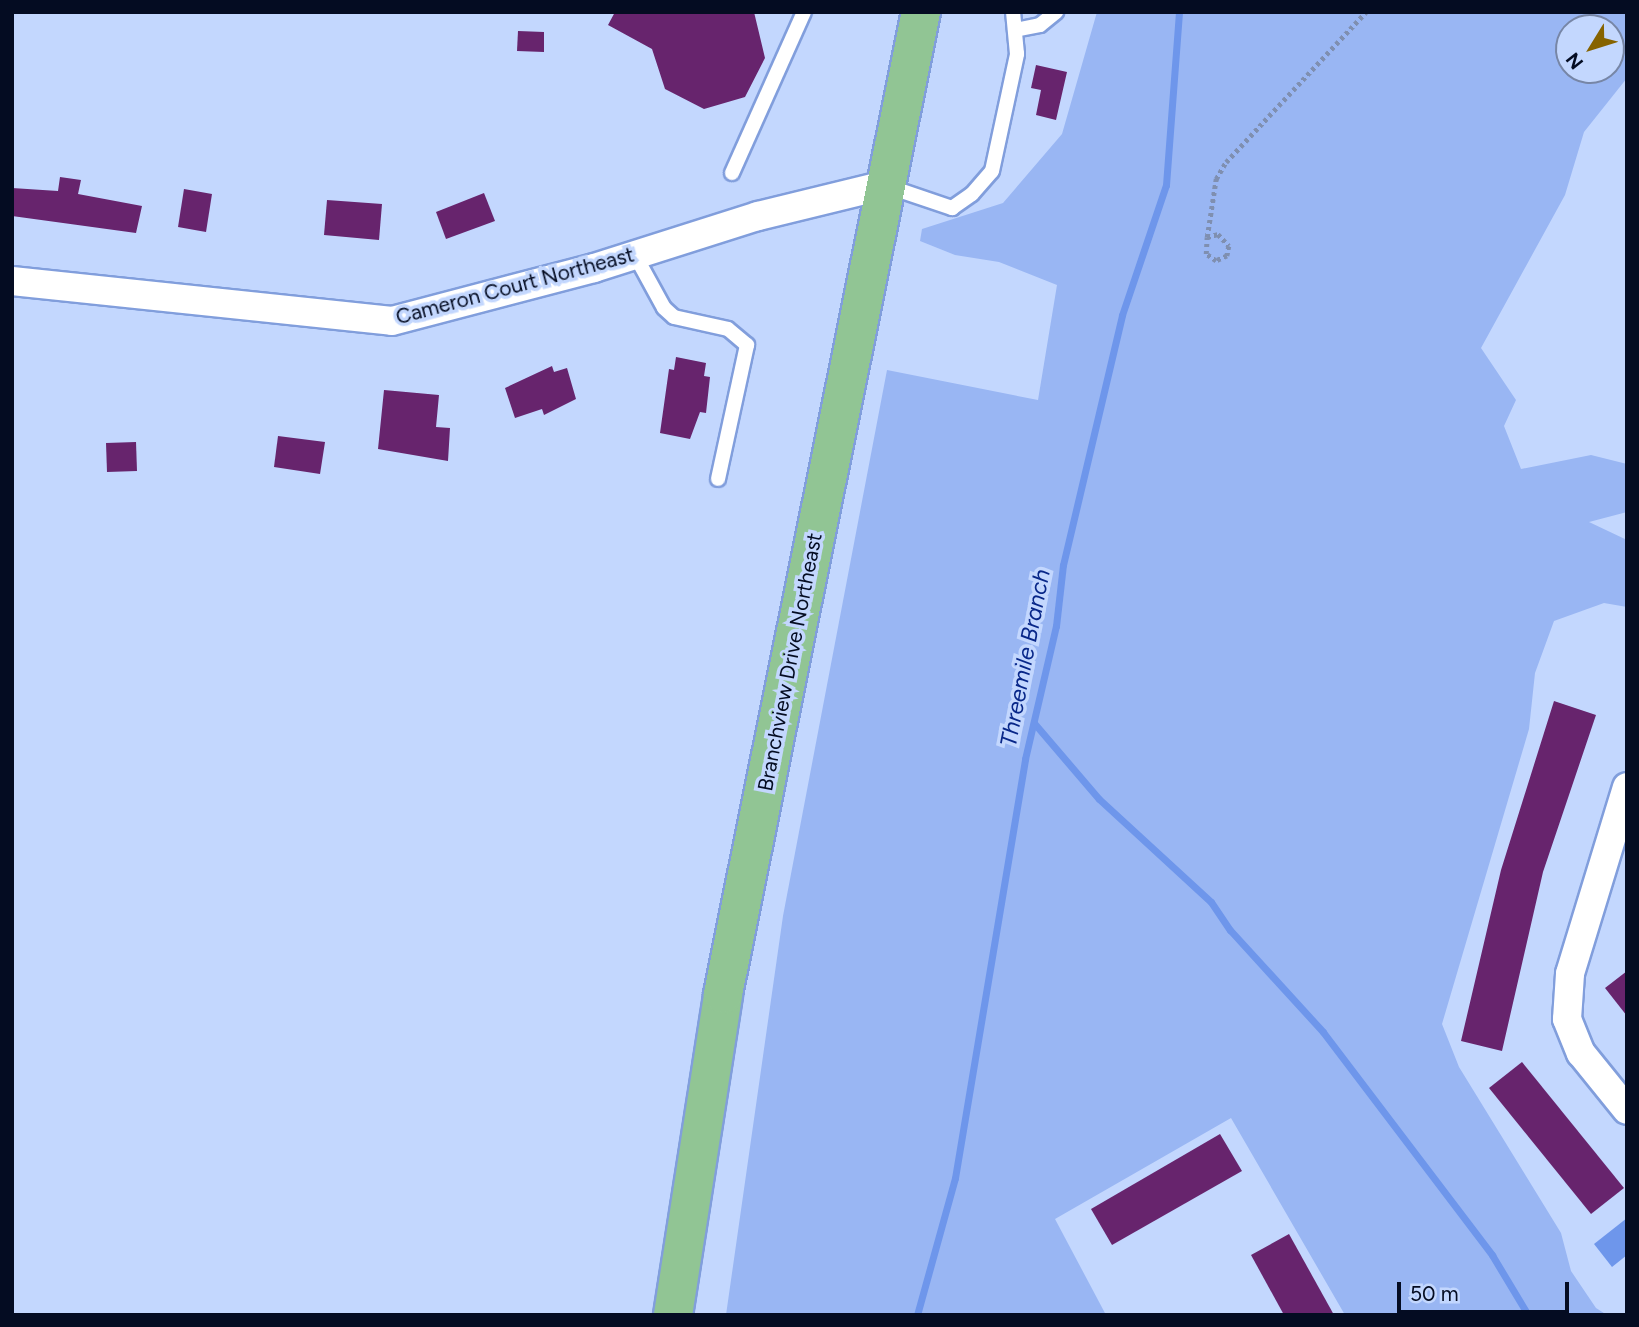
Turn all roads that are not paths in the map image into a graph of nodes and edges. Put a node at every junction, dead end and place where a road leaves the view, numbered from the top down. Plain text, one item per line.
1 (804, 12) edge
2 (921, 12) edge
3 (1013, 12) edge
4 (1056, 12) edge
5 (1015, 30) junction
6 (732, 173) dead end
7 (886, 185) junction
8 (635, 255) junction
9 (12, 281) edge
10 (718, 479) dead end
11 (1627, 787) edge
12 (1621, 832) edge
13 (1627, 1110) edge
14 (673, 1315) edge

1 - 6 lane
2 - 7 main road, Branchview Drive Northeast
3 - 5 lane
4 - 5 lane
5 - 7 lane
7 - 8 street, Cameron Court Northeast
7 - 14 main road, Branchview Drive Northeast
8 - 9 street, Cameron Court Northeast
8 - 10 lane
11 - 12 street
12 - 13 street

